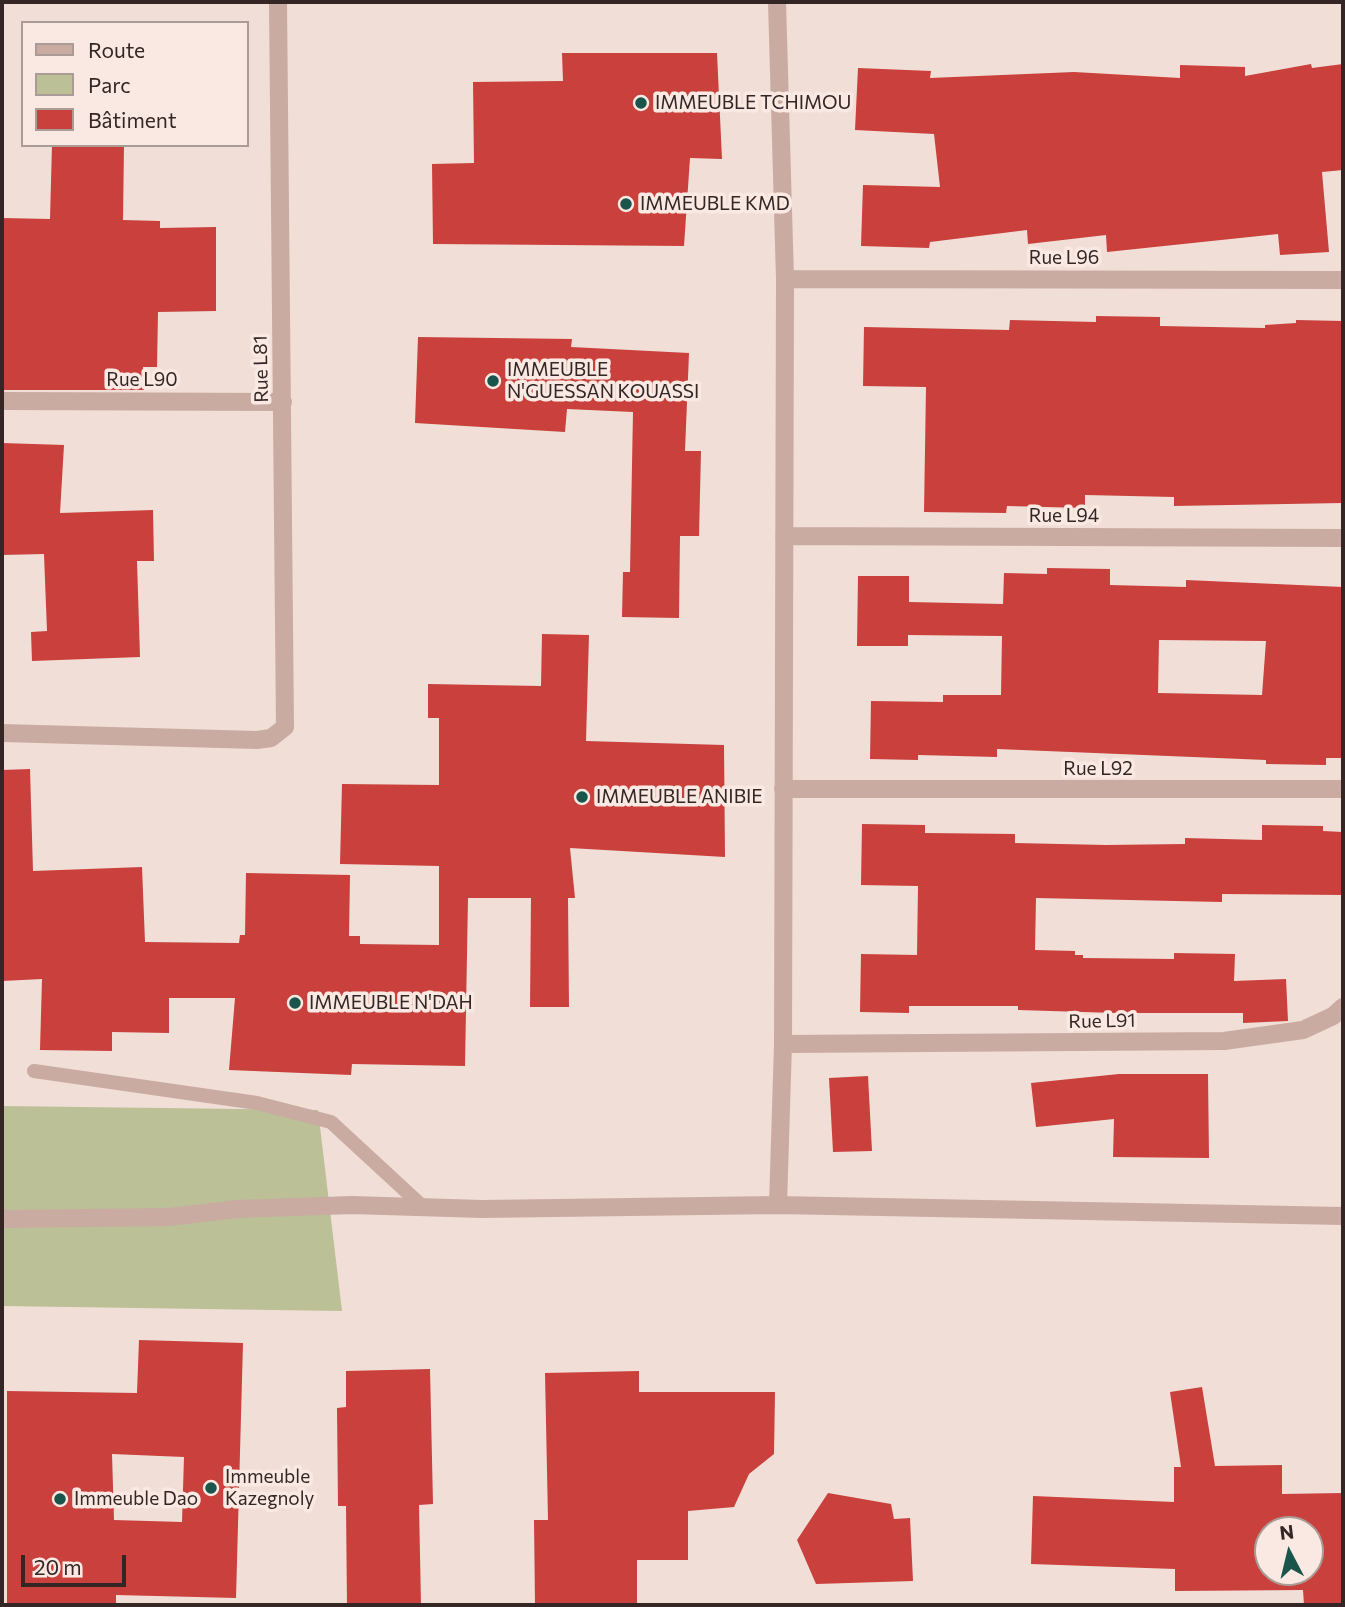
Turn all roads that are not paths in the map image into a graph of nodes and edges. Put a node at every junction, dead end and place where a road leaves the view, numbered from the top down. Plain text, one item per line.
1 (278, 2) edge
2 (777, 2) edge
3 (785, 279) junction
4 (1343, 279) edge
5 (2, 401) edge
6 (282, 402) junction
7 (784, 536) junction
8 (1343, 538) edge
9 (2, 733) edge
10 (783, 789) junction
11 (1343, 789) edge
12 (1343, 1007) edge
13 (783, 1044) junction
14 (34, 1071) dead end
15 (778, 1205) junction
16 (422, 1206) junction
17 (1343, 1216) edge
18 (2, 1219) edge

1 - 6 street, Rue L81
2 - 3 street
3 - 4 street, Rue L96
3 - 7 street
5 - 6 street, Rue L90
6 - 9 street, Rue L81
7 - 8 street, Rue L94
7 - 10 street
10 - 11 street, Rue L92
10 - 13 street
12 - 13 street, Rue L91
13 - 15 street
14 - 16 lane
15 - 16 street
15 - 17 street
16 - 18 street

